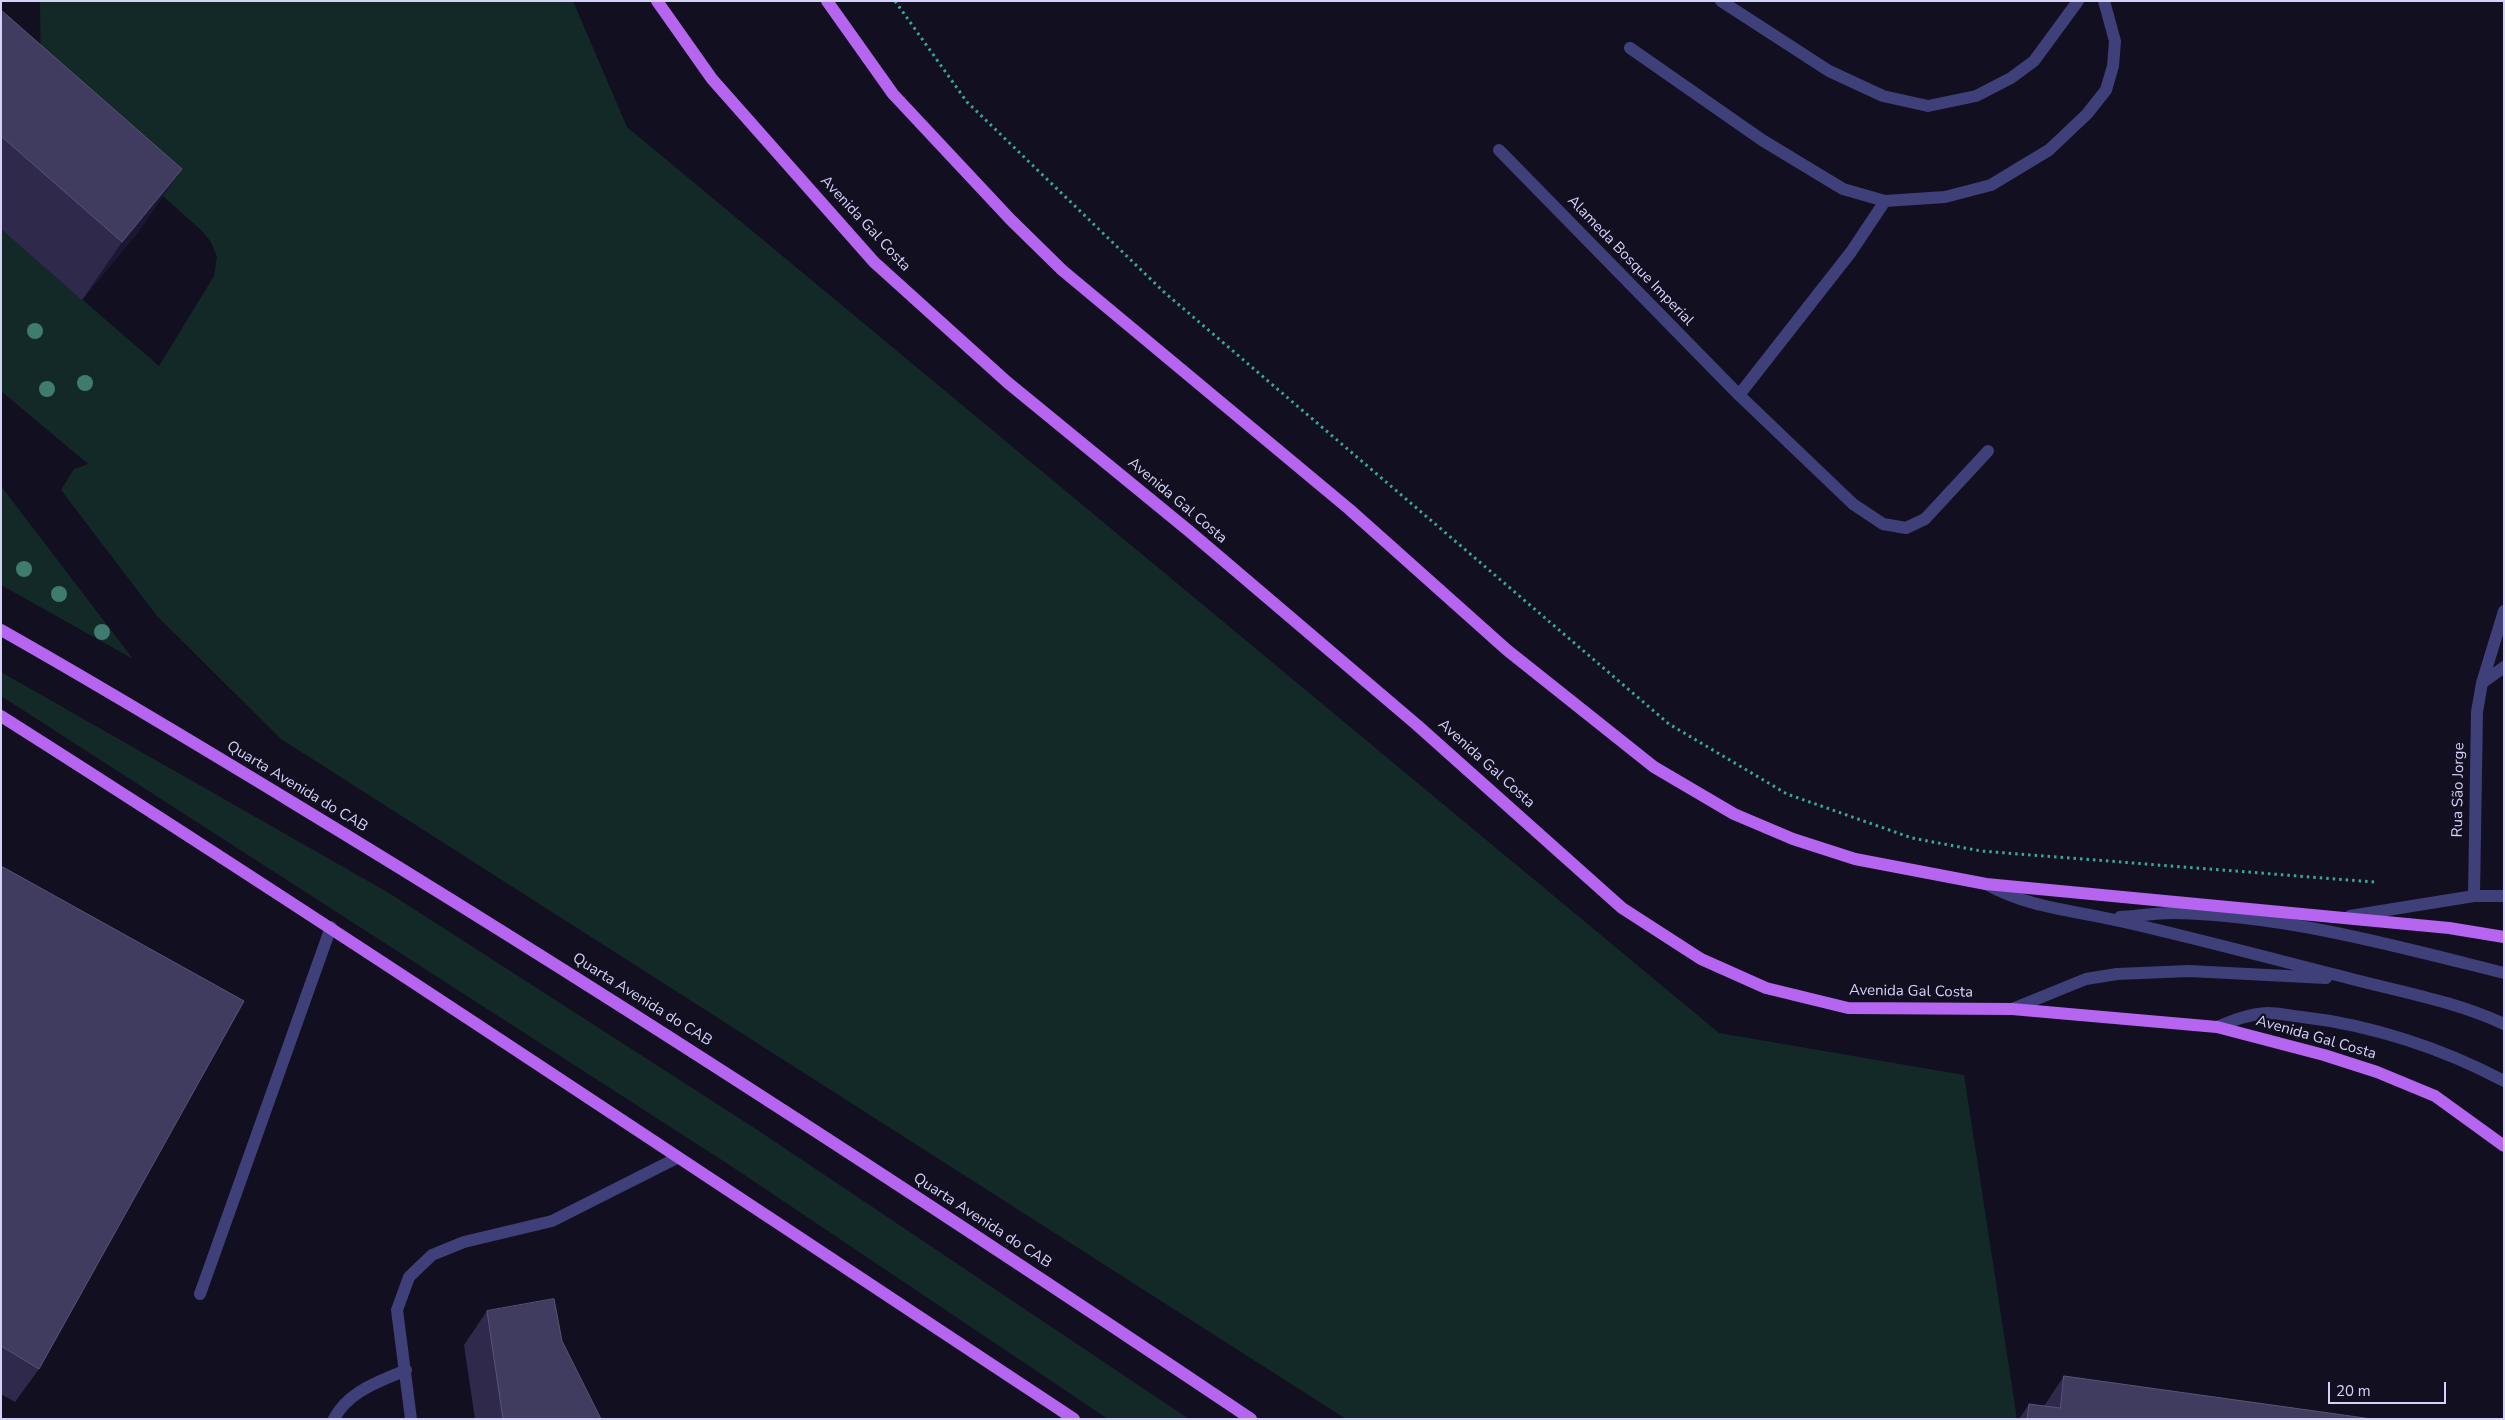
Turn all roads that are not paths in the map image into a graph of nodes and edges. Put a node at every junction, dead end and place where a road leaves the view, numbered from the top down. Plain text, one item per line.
1 (658, 1) edge
2 (827, 1) edge
3 (1721, 1) edge
4 (2078, 1) edge
5 (2104, 1) edge
6 (1630, 48) dead end
7 (1499, 150) dead end
8 (1885, 201) junction
9 (1739, 395) junction
10 (1988, 450) dead end
11 (2504, 611) edge
12 (1, 630) edge
13 (2504, 667) edge
14 (2482, 683) junction
15 (1, 716) edge
16 (1986, 884) junction
17 (2474, 896) junction
18 (2504, 896) edge
19 (2109, 918) junction
20 (2338, 918) junction
21 (331, 927) junction
22 (2504, 937) edge
23 (2504, 973) edge
24 (2350, 979) junction
25 (2012, 1010) junction
26 (2504, 1024) edge
27 (2218, 1028) junction
28 (2504, 1082) edge
29 (2504, 1146) edge
30 (677, 1158) junction
31 (200, 1294) dead end
32 (406, 1370) junction
33 (334, 1419) edge
34 (412, 1419) edge
35 (1074, 1419) edge
36 (1251, 1419) edge

1 - 25 main road, Avenida Gal Costa
2 - 16 main road
3 - 4 street
5 - 8 street
6 - 8 street
7 - 9 street, Alameda Bosque Imperial
8 - 9 street
9 - 10 street, Alameda Bosque Imperial
11 - 14 street, Rua São Jorge
12 - 36 main road, Quarta Avenida do CAB
13 - 14 street
14 - 17 street, Rua São Jorge
15 - 21 main road
16 - 19 street
16 - 20 main road
17 - 18 street
17 - 20 street
19 - 23 street
19 - 24 street
20 - 22 main road
21 - 30 main road
21 - 31 street
24 - 25 street
24 - 26 street
25 - 27 main road, Avenida Gal Costa
27 - 28 street
27 - 29 main road, Avenida Gal Costa
30 - 32 street
30 - 35 main road
32 - 33 street
32 - 34 street

